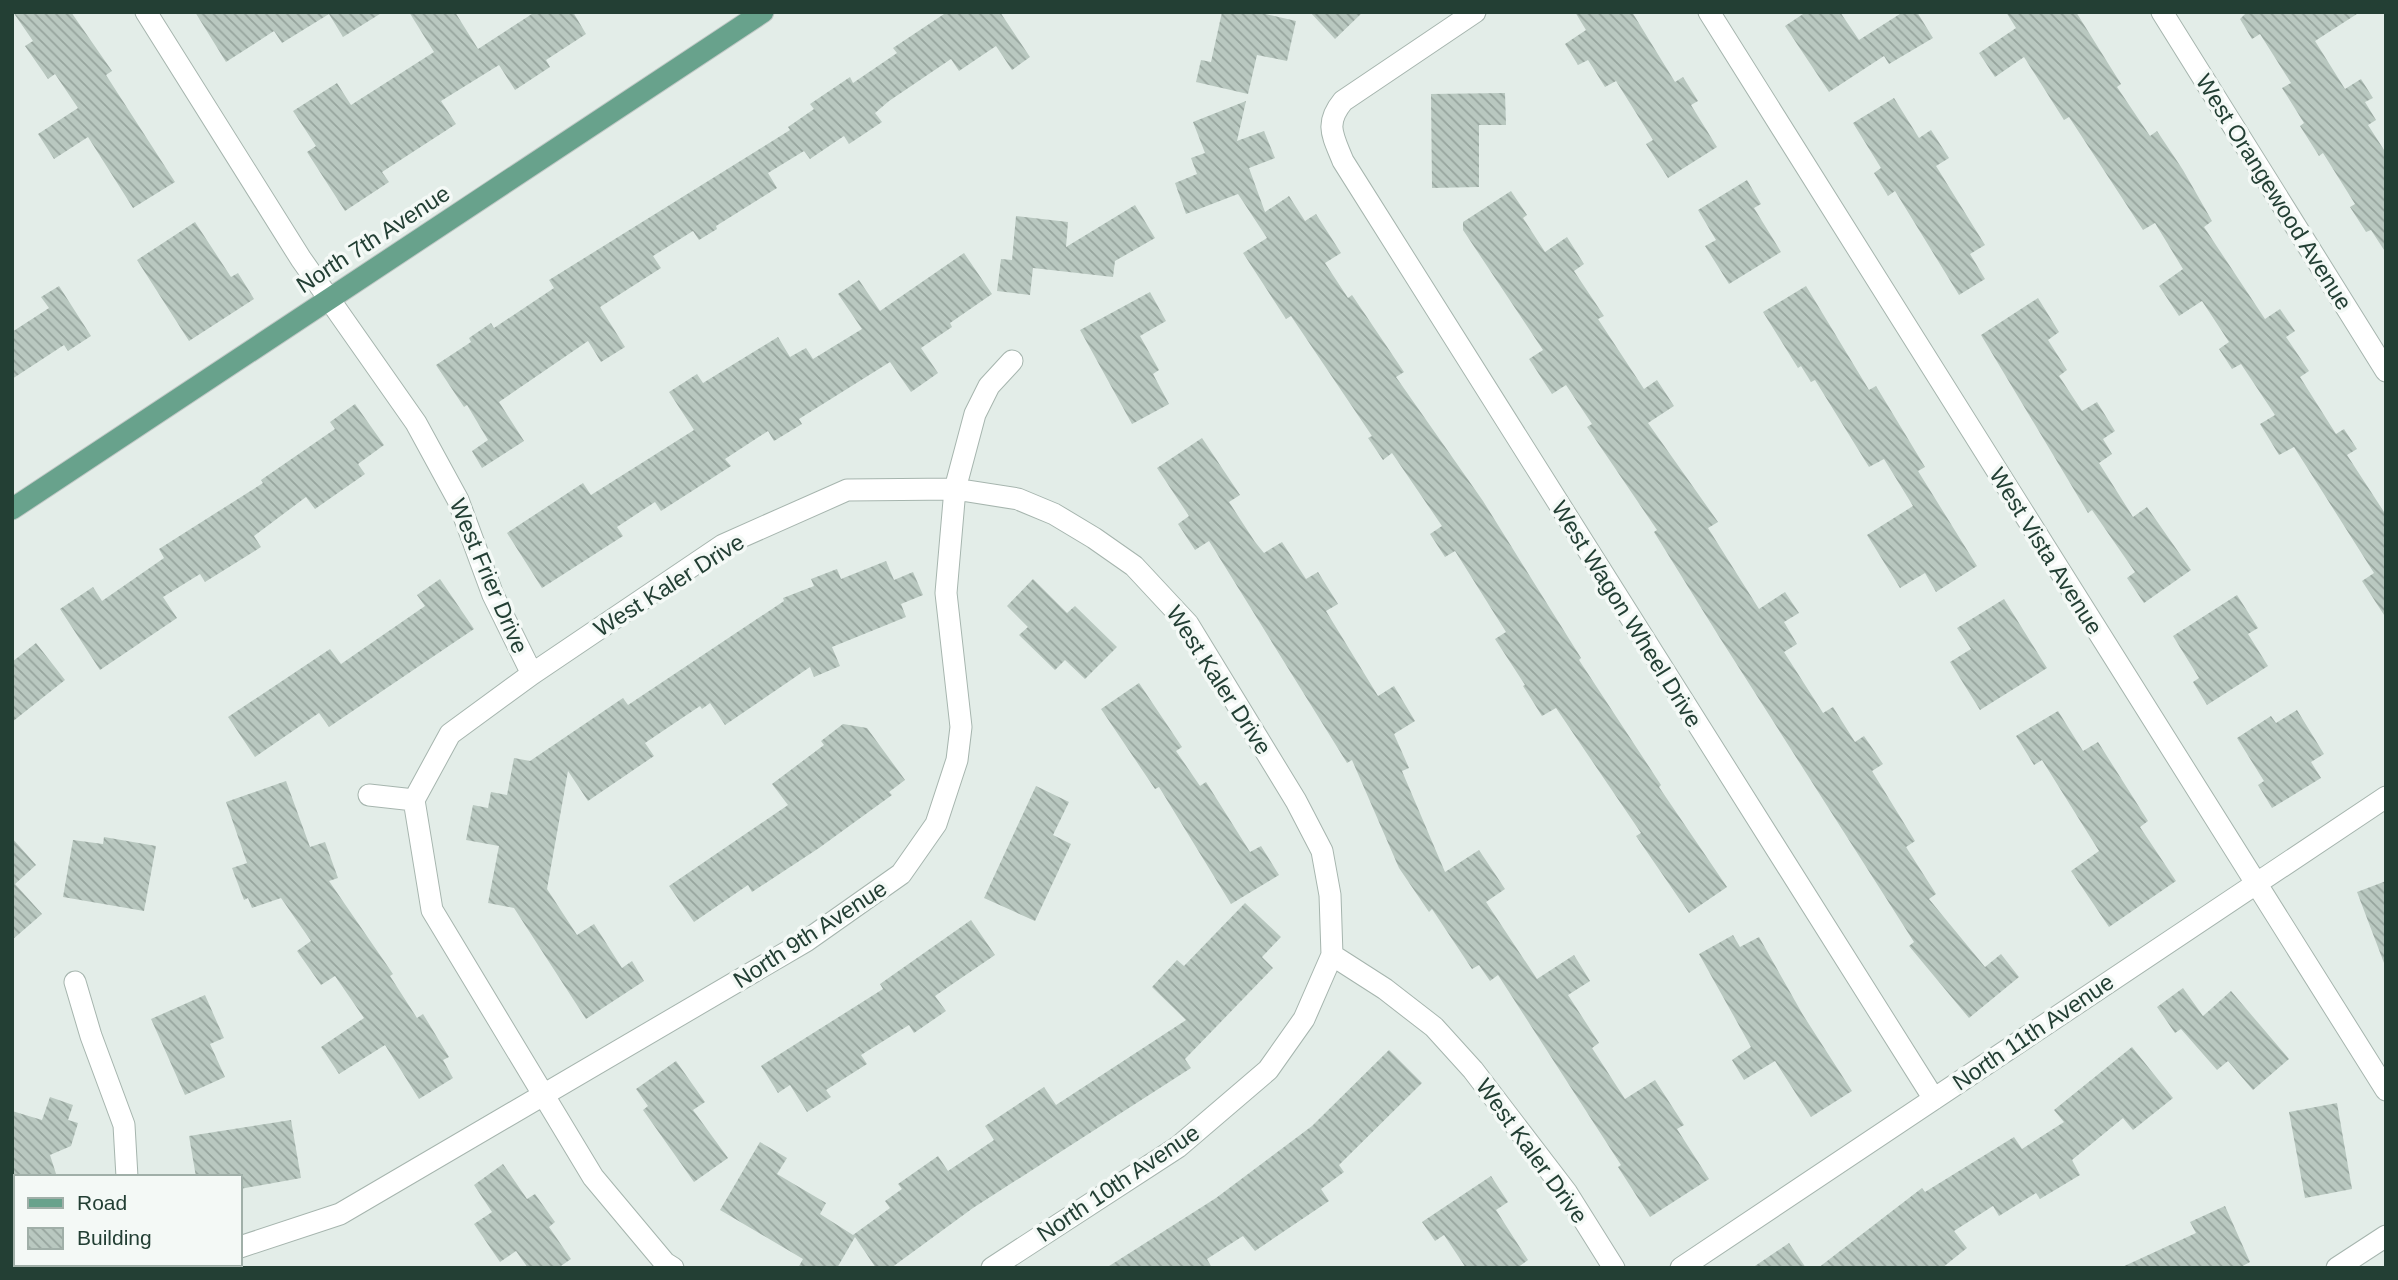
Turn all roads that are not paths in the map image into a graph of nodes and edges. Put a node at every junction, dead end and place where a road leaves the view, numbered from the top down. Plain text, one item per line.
1 (146, 12) edge
2 (763, 12) edge
3 (1475, 12) edge
4 (1709, 12) edge
5 (2162, 12) edge
6 (329, 299) junction
7 (1012, 361) dead end
8 (2386, 371) edge
9 (955, 489) junction
10 (12, 509) edge
11 (532, 674) junction
12 (369, 795) dead end
13 (2386, 797) edge
14 (414, 800) junction
15 (2256, 883) junction
16 (1332, 955) junction
17 (75, 982) dead end
18 (2386, 1090) edge
19 (541, 1094) junction
20 (1934, 1099) junction
21 (127, 1175) edge
22 (2386, 1236) edge
23 (242, 1246) edge
24 (673, 1268) edge
25 (992, 1268) edge
26 (1614, 1268) edge
27 (1681, 1268) edge
28 (2337, 1268) edge

1 - 6 street, West Frier Drive
2 - 6 main road, North 7th Avenue
3 - 20 street, West Wagon Wheel Drive
4 - 15 street, West Vista Avenue
5 - 8 street, West Orangewood Avenue
6 - 10 main road, North 7th Avenue
6 - 11 street, West Frier Drive
7 - 9 street, North 9th Avenue
9 - 11 street, West Kaler Drive
9 - 16 street, West Kaler Drive
9 - 19 street, North 9th Avenue
11 - 14 street, West Frier Drive
12 - 14 street
13 - 15 street, North 11th Avenue
14 - 19 street
15 - 18 street, West Vista Avenue
15 - 20 street, North 11th Avenue
16 - 25 street, North 10th Avenue
16 - 26 street, West Kaler Drive
17 - 21 street
19 - 23 street, North 9th Avenue
19 - 24 street
20 - 27 street, North 11th Avenue
22 - 28 street

